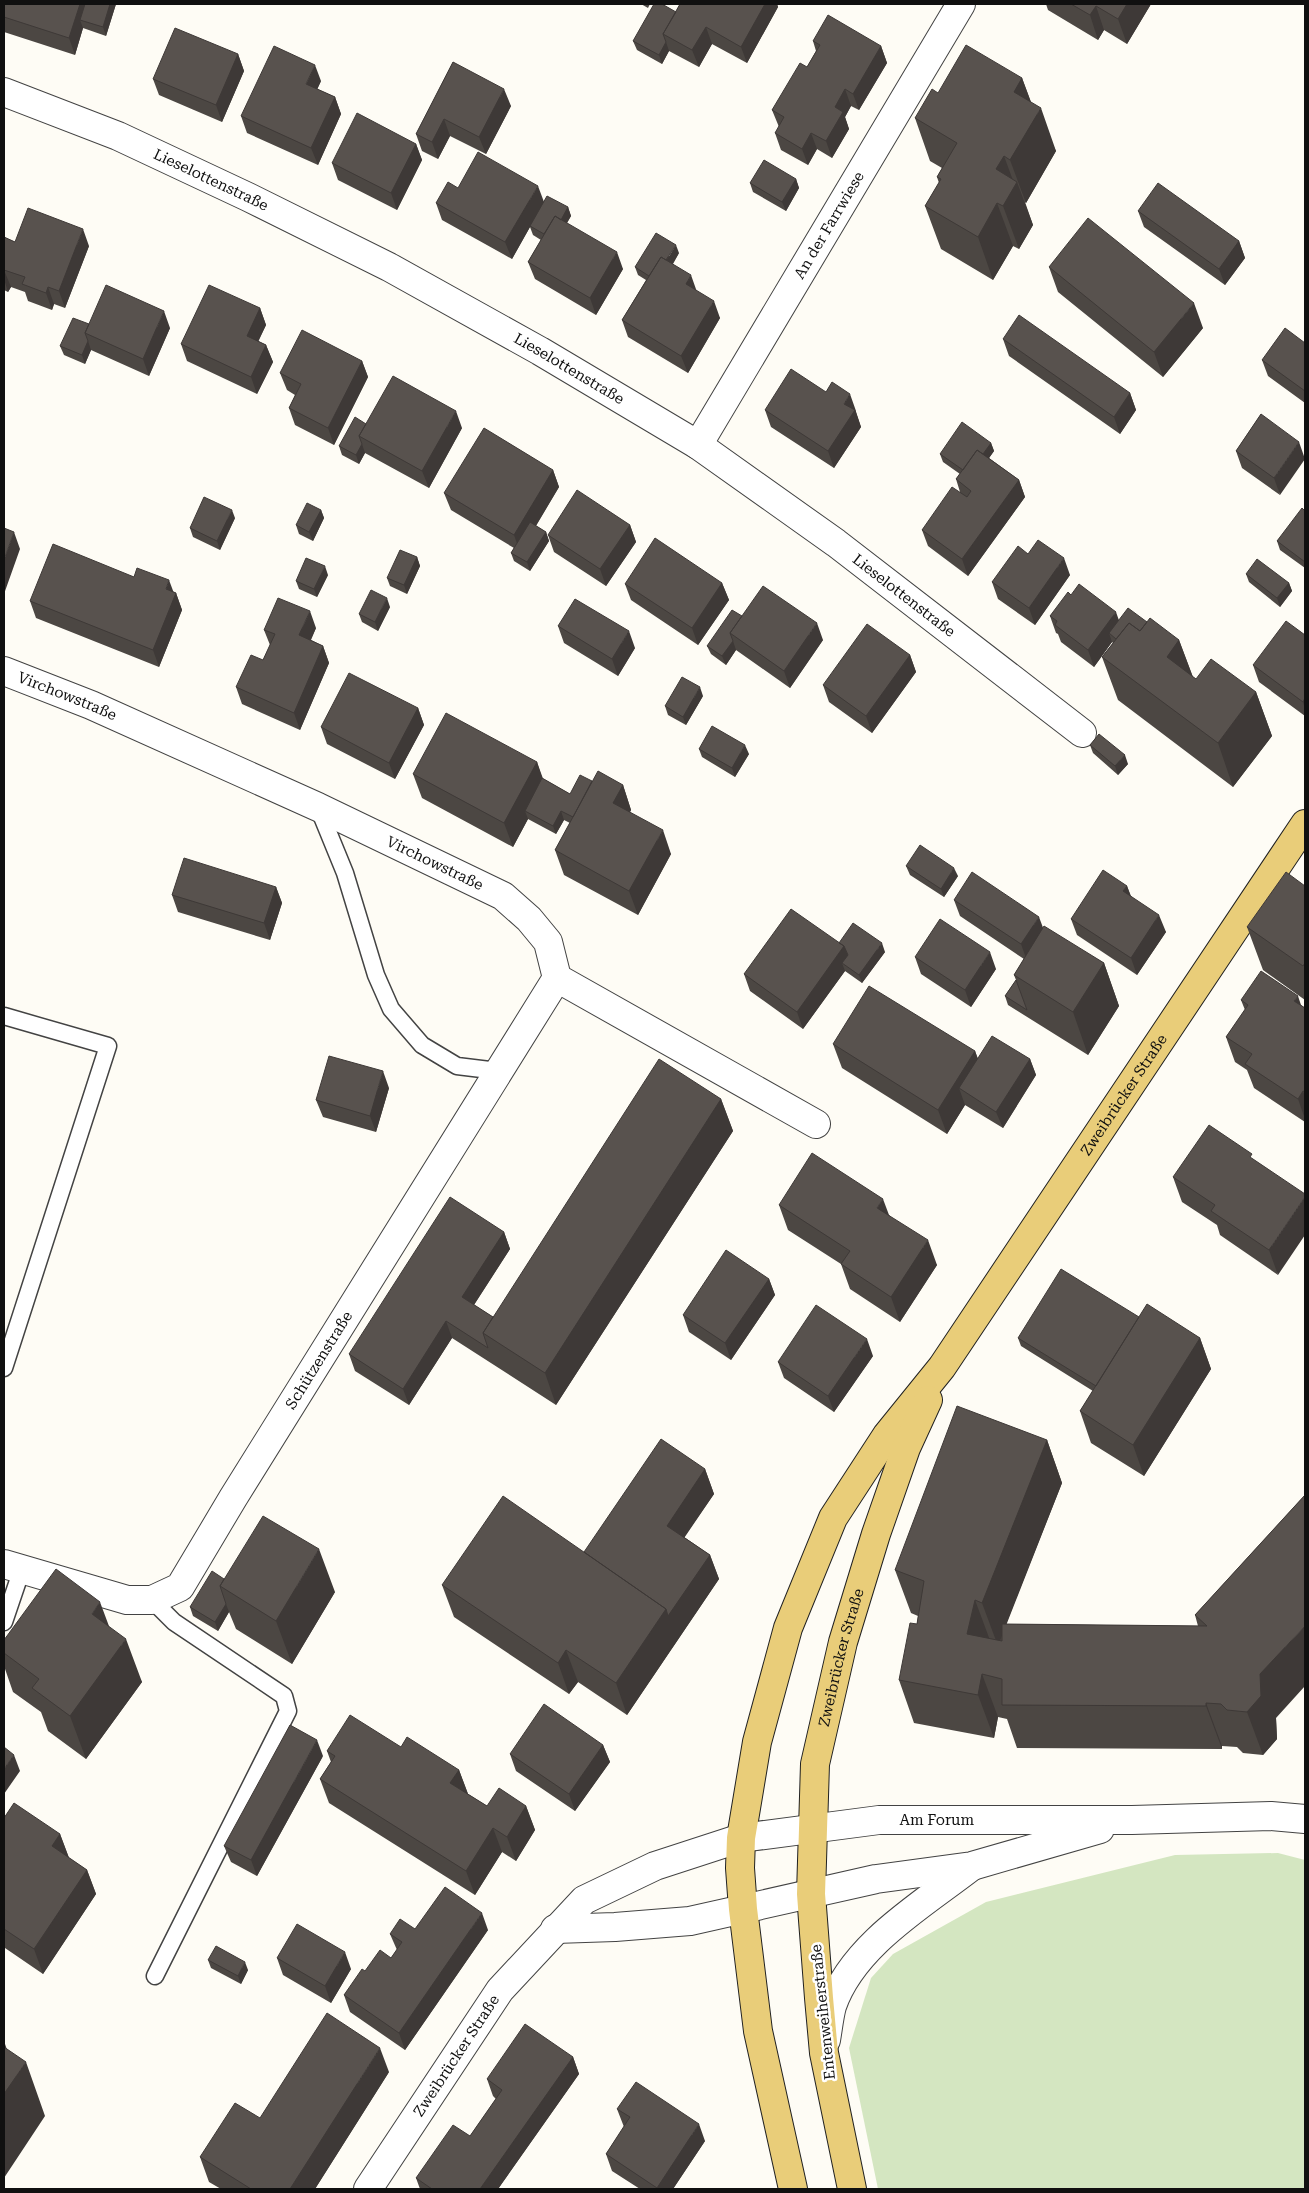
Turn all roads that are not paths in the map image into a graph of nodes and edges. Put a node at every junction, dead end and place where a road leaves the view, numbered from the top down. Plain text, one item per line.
1 (955, 6) edge
2 (4, 92) edge
3 (698, 445) junction
4 (4, 671) edge
5 (1082, 733) dead end
6 (318, 806) junction
7 (1305, 824) edge
8 (557, 978) junction
9 (4, 1016) edge
10 (498, 1070) junction
11 (816, 1124) dead end
12 (942, 1367) junction
13 (4, 1368) edge
14 (13, 1567) edge
15 (152, 1600) junction
16 (4, 1622) edge
17 (1305, 1819) edge
18 (1132, 1820) junction
19 (812, 1830) junction
20 (741, 1838) junction
21 (972, 1866) junction
22 (811, 1894) junction
23 (743, 1909) junction
24 (555, 1929) junction
25 (155, 1976) dead end
26 (824, 2053) junction
27 (368, 2189) edge
28 (792, 2189) edge
29 (852, 2189) edge

1 - 3 street, An der Farrwiese
2 - 3 street, Lieselottenstraße
3 - 5 street, Lieselottenstraße
4 - 6 street, Virchowstraße
6 - 8 street, Virchowstraße
6 - 10 lane
7 - 12 main road, Zweibrücker Straße
8 - 10 street, Schützenstraße
8 - 11 street
9 - 13 lane
10 - 15 street, Schützenstraße
12 - 19 main road, Zweibrücker Straße
12 - 20 main road, Zweibrücker Straße
14 - 15 street, Schützenstraße
14 - 16 lane
15 - 25 lane
17 - 18 street, Am Forum
18 - 19 street, Am Forum
18 - 21 street, Am Forum
19 - 20 street, Am Forum
19 - 22 main road, Zweibrücker Straße
20 - 23 main road, Zweibrücker Straße
20 - 24 street, Zweibrücker Straße
21 - 22 street, Am Forum
21 - 26 street, Am Forum
22 - 23 street
22 - 26 main road, Entenweiherstraße
23 - 24 street
23 - 28 main road
24 - 27 street, Zweibrücker Straße
26 - 29 main road, Entenweiherstraße

